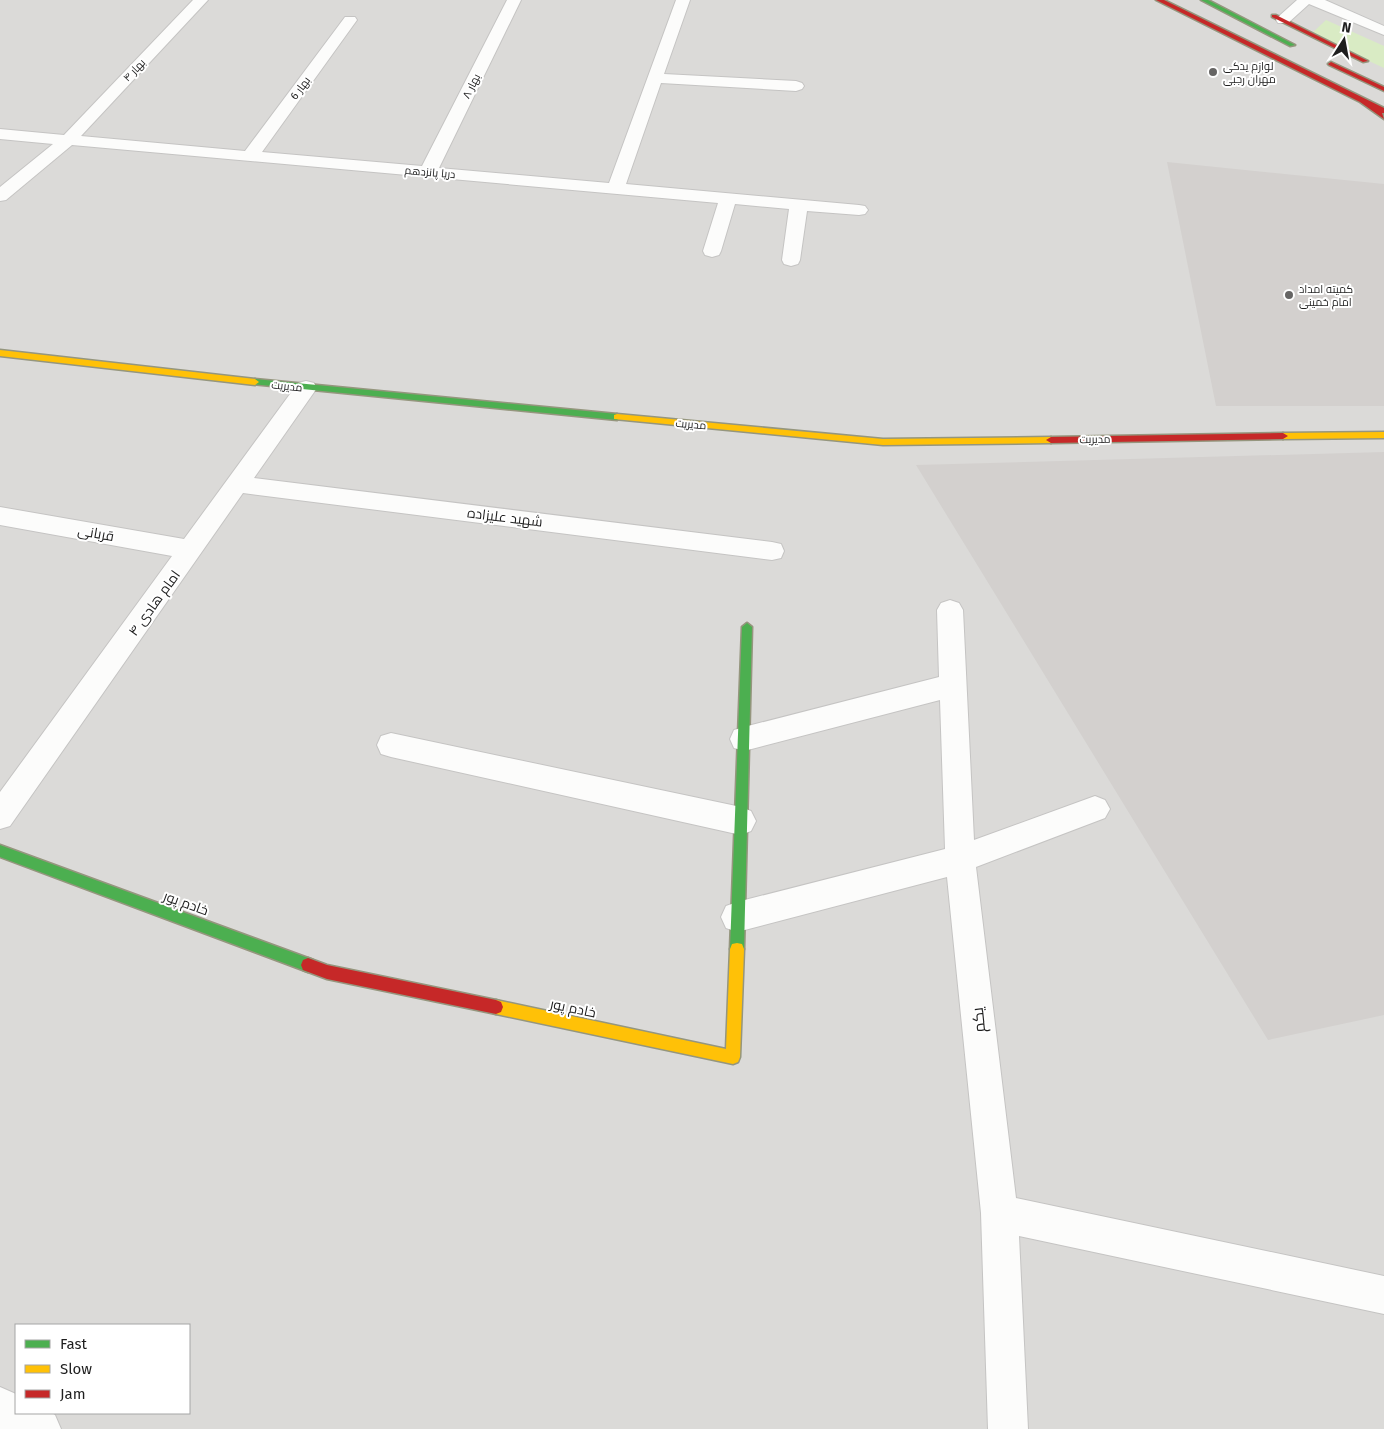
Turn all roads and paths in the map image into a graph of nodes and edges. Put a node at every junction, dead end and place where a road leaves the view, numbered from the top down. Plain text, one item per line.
1 (201, 0) edge
2 (514, 0) edge
3 (683, 0) edge
4 (1159, 0) edge
5 (1204, 0) edge
6 (1305, 0) edge
7 (1313, 0) edge
8 (1267, 12) dead end
9 (350, 20) dead end
10 (1283, 20) junction
11 (1384, 31) edge
12 (1302, 49) dead end
13 (1319, 58) dead end
14 (1376, 67) dead end
15 (655, 78) junction
16 (796, 86) dead end
17 (1384, 89) edge
18 (1362, 100) junction
19 (1384, 111) edge
20 (1384, 117) edge
21 (0, 134) edge
22 (68, 140) junction
23 (250, 156) junction
24 (428, 172) junction
25 (615, 188) junction
26 (0, 196) edge
27 (728, 199) junction
28 (799, 205) junction
29 (859, 210) dead end
30 (712, 251) dead end
31 (791, 260) dead end
32 (0, 353) edge
33 (306, 388) junction
34 (1384, 435) edge
35 (238, 484) junction
36 (0, 516) edge
37 (192, 550) junction
38 (772, 551) dead end
39 (950, 610) dead end
40 (747, 627) dead end
41 (952, 685) junction
42 (744, 739) junction
43 (391, 745) dead end
44 (1095, 809) dead end
45 (0, 816) edge
46 (741, 821) junction
47 (0, 851) edge
48 (960, 859) junction
49 (737, 917) junction
50 (999, 1213) junction
51 (1384, 1295) edge
52 (0, 1407) edge
53 (41, 1429) edge
54 (1008, 1429) edge

1 - 22 street, بهار ۴
2 - 24 street, بهار ۸
3 - 15 street
4 - 18 main road
5 - 12 main road
6 - 10 street
7 - 11 street
8 - 10 main road
9 - 23 street, بهار 6
10 - 14 main road
13 - 17 main road
15 - 16 street
15 - 25 street
18 - 19 main road
18 - 20 main road
21 - 22 street, دریا پانزدهم
22 - 23 street, دریا پانزدهم
22 - 26 street, بهار ۴
23 - 24 street, دریا پانزدهم
24 - 25 street, دریا پانزدهم
25 - 27 street, دریا پانزدهم
27 - 28 street, دریا پانزدهم
27 - 30 street
28 - 29 street, دریا پانزدهم
28 - 31 street
32 - 33 main road, مدیریت
33 - 34 main road, مدیریت
33 - 35 street, امام هادی ۴
35 - 37 street, امام هادی ۴
35 - 38 street, شهید علیزاده
36 - 37 street, قربانی
37 - 45 street, امام هادی ۴
39 - 41 street, یکم
40 - 42 main road, خادم پور
41 - 42 street
41 - 48 street, یکم
42 - 46 main road, خادم پور
43 - 46 street
44 - 48 street
46 - 49 main road, خادم پور
47 - 49 main road, خادم پور
48 - 49 street
48 - 50 street, یکم
50 - 51 street
50 - 54 street, یکم
52 - 53 street

